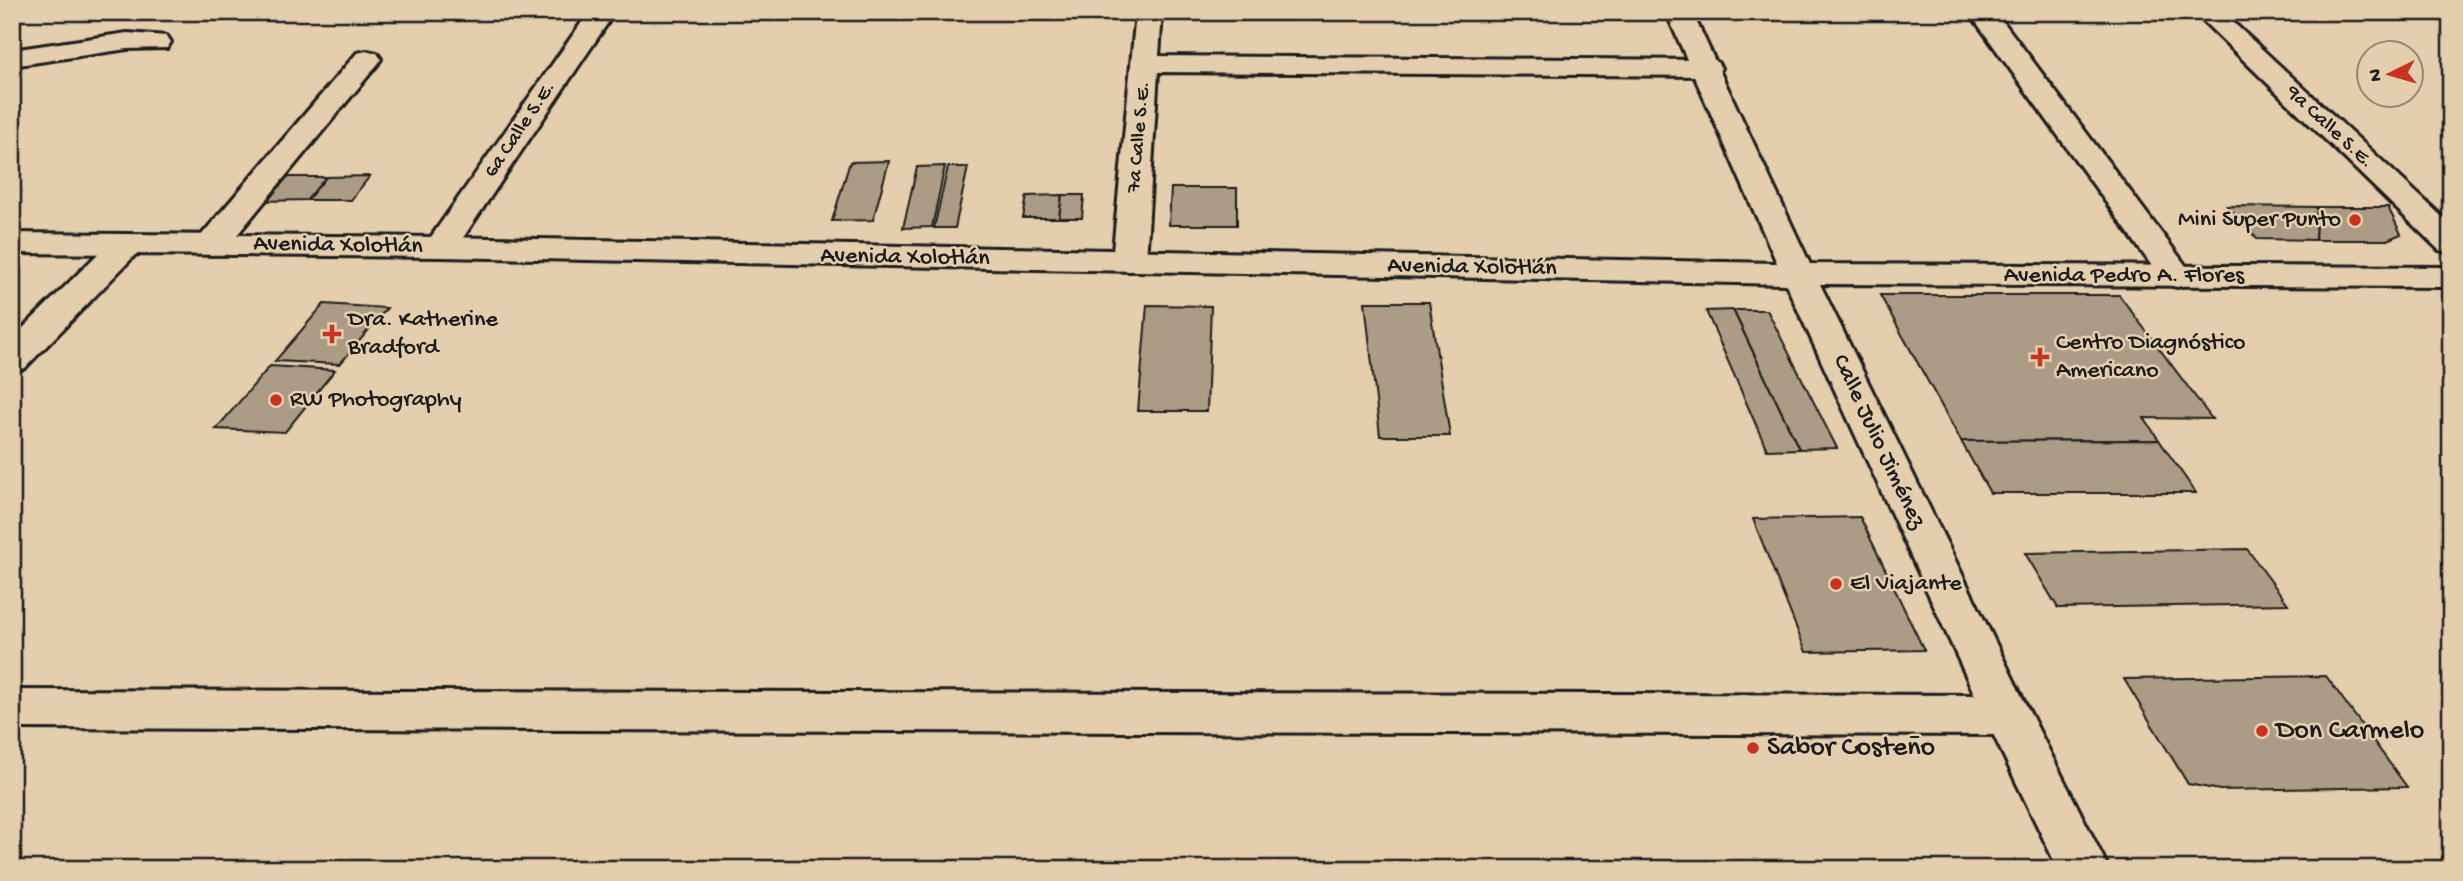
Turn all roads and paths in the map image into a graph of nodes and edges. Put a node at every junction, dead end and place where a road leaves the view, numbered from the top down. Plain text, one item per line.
1 (601, 12) edge
2 (1149, 12) edge
3 (1679, 12) edge
4 (1982, 12) edge
5 (2207, 12) edge
6 (158, 42) dead end
7 (12, 58) edge
8 (367, 59) dead end
9 (1146, 64) junction
10 (1707, 68) junction
11 (12, 243) edge
12 (2451, 243) edge
13 (211, 245) junction
14 (125, 246) junction
15 (440, 247) junction
16 (1129, 261) junction
17 (1798, 274) junction
18 (2177, 277) junction
19 (2451, 277) edge
20 (12, 359) edge
21 (12, 709) edge
22 (2007, 715) junction
23 (2084, 869) edge

1 - 15 street, 6a Calle S.E.
2 - 9 street, 7a Calle S.E.
3 - 10 street, Calle Julio Jiménez
4 - 18 street
5 - 12 street, 9a Calle S.E.
6 - 7 street
8 - 13 street
9 - 10 street
9 - 16 street, 7a Calle S.E.
10 - 17 street, Calle Julio Jiménez
11 - 14 street, Avenida Xolotlán
13 - 14 street, Avenida Xolotlán
13 - 15 street, Avenida Xolotlán
14 - 20 street
15 - 16 street, Avenida Xolotlán
16 - 17 street, Avenida Xolotlán
17 - 18 street, Avenida Pedro A. Flores
17 - 22 street, Calle Julio Jiménez
18 - 19 street, Avenida Pedro A. Flores
21 - 22 street
22 - 23 street, Calle Julio Jiménez

